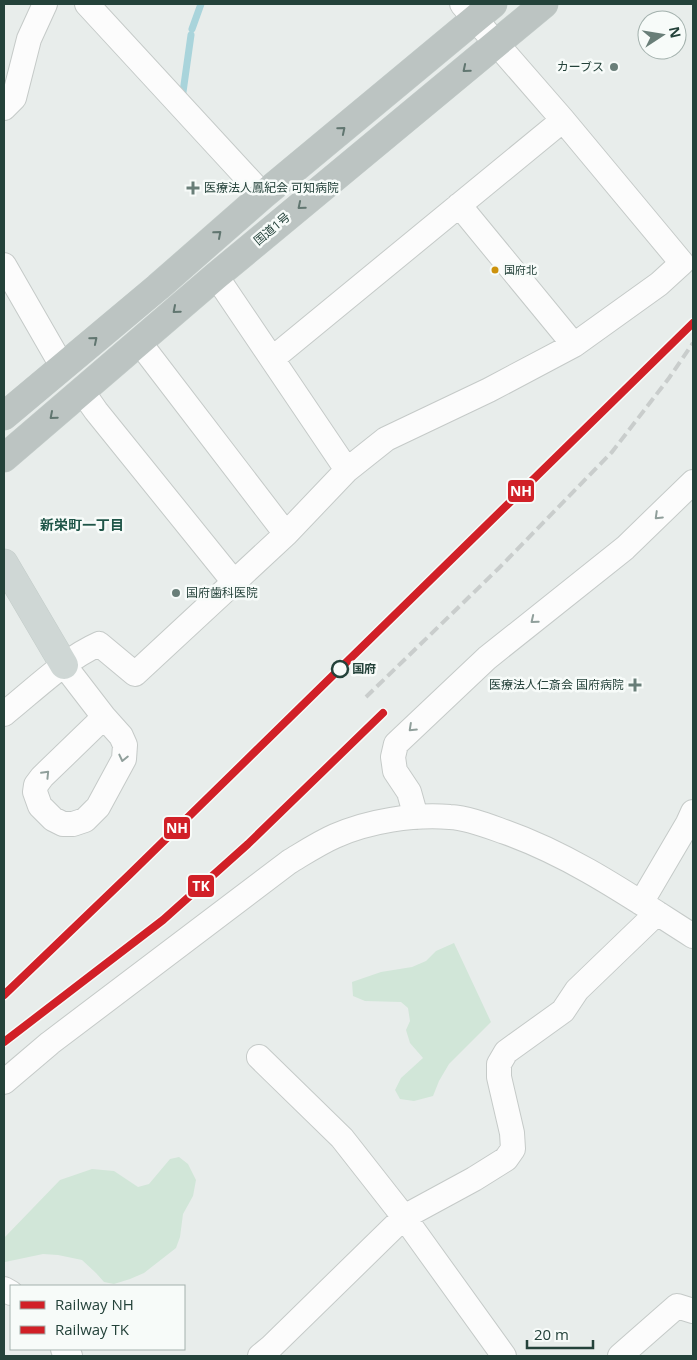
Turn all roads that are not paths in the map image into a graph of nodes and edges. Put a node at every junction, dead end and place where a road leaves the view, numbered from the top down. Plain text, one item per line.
1 (45, 4) edge
2 (87, 4) edge
3 (544, 4) edge
4 (477, 9) edge
5 (497, 44) junction
6 (4, 108) edge
7 (562, 120) junction
8 (263, 196) junction
9 (459, 205) junction
10 (688, 258) edge
11 (4, 265) edge
12 (216, 276) junction
13 (139, 342) junction
14 (574, 345) junction
15 (272, 360) junction
16 (62, 366) junction
17 (82, 391) junction
18 (4, 416) edge
19 (4, 458) edge
20 (347, 470) junction
21 (693, 482) edge
22 (286, 534) junction
23 (4, 563) edge
24 (234, 582) junction
25 (64, 665) junction
26 (4, 714) edge
27 (104, 717) dead end
28 (693, 812) edge
29 (416, 817) junction
30 (649, 908) junction
31 (693, 936) edge
32 (259, 1057) dead end
33 (4, 1082) edge
34 (404, 1217) junction
35 (693, 1311) edge
36 (270, 1353) edge
37 (504, 1356) edge
38 (620, 1356) edge

1 - 6 street
2 - 8 street
3 - 5 highway, 国道1号
4 - 5 street
8 -> 4 highway
5 - 7 street
5 -> 12 highway, 国道1号
7 - 9 street
7 - 10 street
16 -> 8 highway
9 - 14 street
9 - 15 street
10 - 14 street
11 - 16 street
12 -> 13 highway, 国道1号
12 - 15 street
13 - 17 highway, 国道1号
13 - 22 street
14 - 20 street
15 - 20 street
16 - 18 highway
17 -> 19 highway, 国道1号
17 - 24 street
20 - 22 street
21 -> 29 street
22 - 24 street
23 - 25 main road
24 - 25 street
25 - 26 street
25 - 27 street
28 - 30 street
29 - 30 street
29 - 33 street
30 - 31 street
30 - 34 street
32 - 34 street
34 - 36 street
34 - 37 street
35 - 38 street

